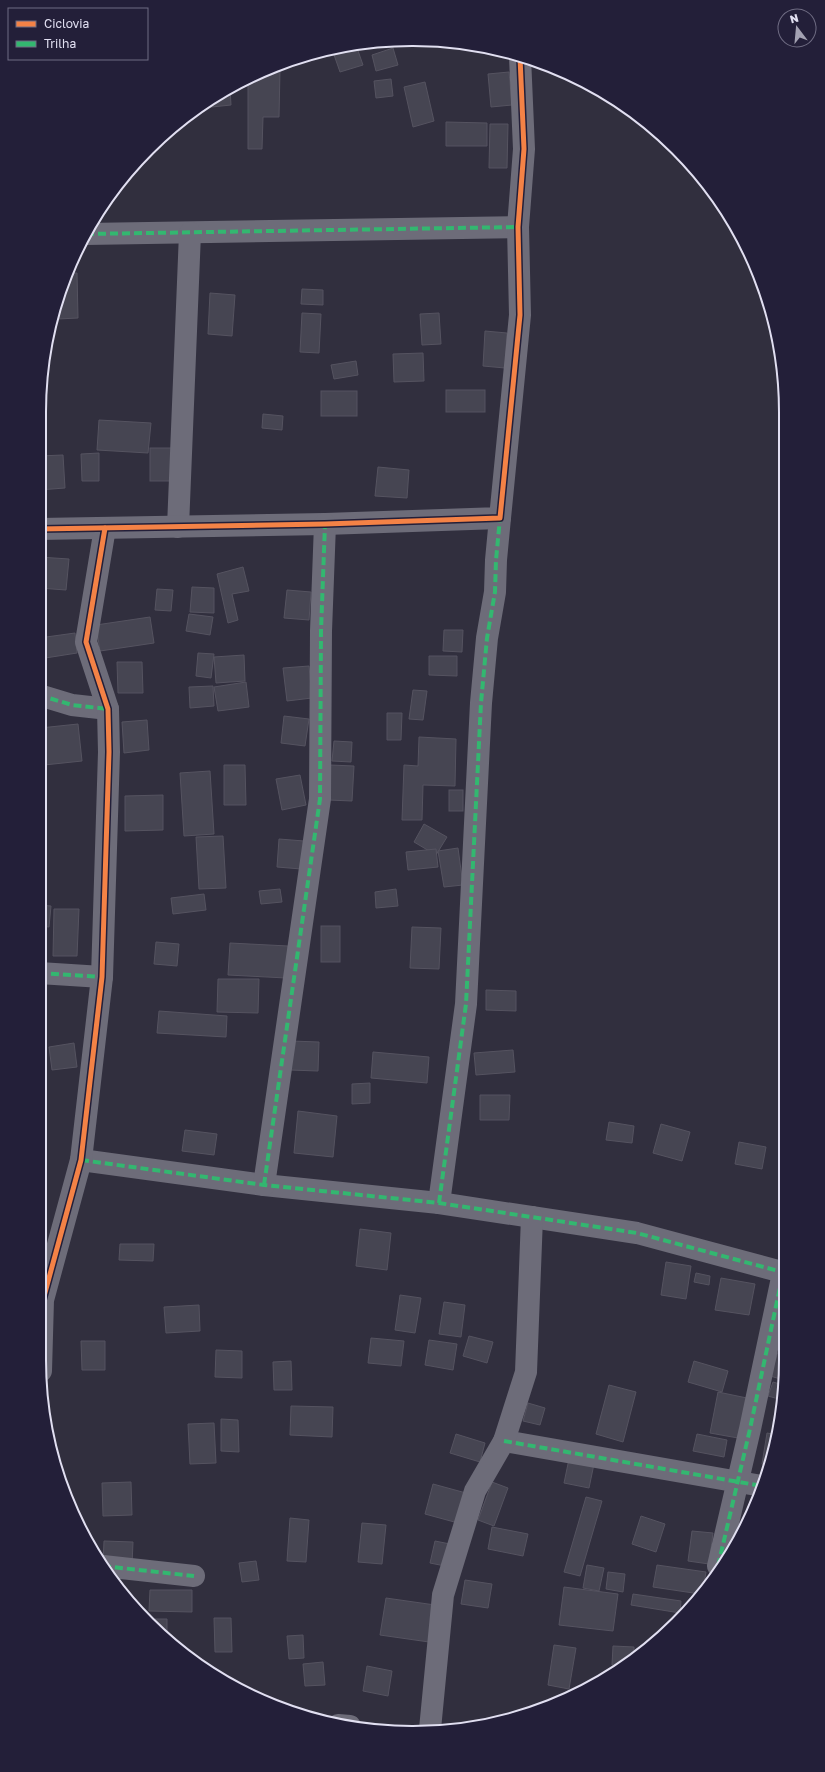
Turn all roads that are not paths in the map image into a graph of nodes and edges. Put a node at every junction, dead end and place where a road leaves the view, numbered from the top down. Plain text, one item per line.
1 (520, 62) edge
2 (518, 227) junction
3 (190, 233) junction
4 (92, 234) edge
5 (500, 518) junction
6 (325, 524) junction
7 (178, 527) junction
8 (105, 528) junction
9 (46, 529) edge
10 (46, 697) edge
11 (108, 708) junction
12 (46, 973) edge
13 (102, 977) junction
14 (81, 1160) junction
15 (264, 1185) junction
16 (439, 1203) junction
17 (532, 1217) junction
18 (779, 1272) edge
19 (46, 1282) edge
20 (779, 1296) edge
21 (504, 1441) junction
22 (738, 1482) junction
23 (757, 1485) edge
24 (720, 1559) edge
25 (111, 1567) edge
26 (194, 1576) dead end
27 (430, 1725) edge

1 - 2 street
2 - 3 street
2 - 5 street
3 - 4 street
3 - 7 street
5 - 6 street
5 - 16 street
6 - 7 street
6 - 15 street
7 - 8 street
8 - 9 street
8 - 11 street
10 - 11 street
11 - 13 street
12 - 13 street
13 - 14 street
14 - 15 street
14 - 19 street
15 - 16 street
16 - 17 street
17 - 18 street
17 - 21 street
20 - 22 street
21 - 22 street
21 - 27 street
22 - 23 street
22 - 24 street
25 - 26 street

